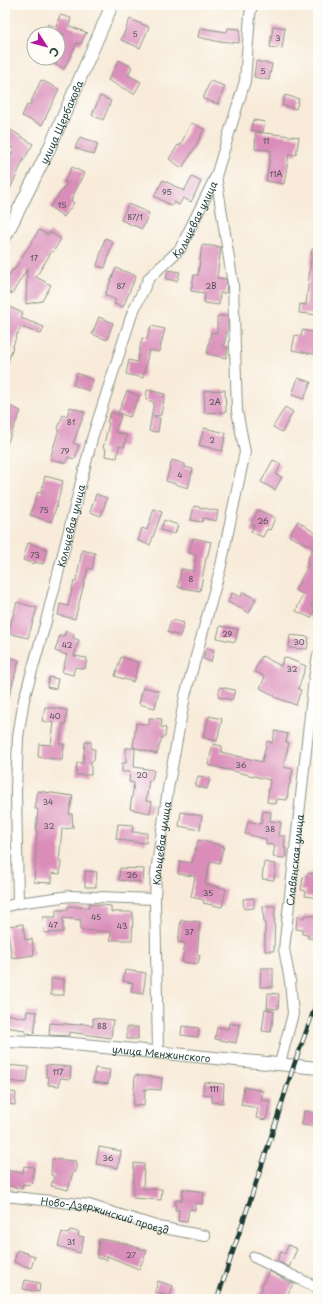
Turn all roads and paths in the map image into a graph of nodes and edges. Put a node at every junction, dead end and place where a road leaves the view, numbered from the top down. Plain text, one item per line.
1 (112, 5) edge
2 (252, 5) edge
3 (216, 176) junction
4 (5, 237) edge
5 (318, 655) edge
6 (155, 899) junction
7 (18, 903) junction
8 (5, 907) edge
9 (5, 1041) edge
10 (158, 1051) junction
11 (280, 1063) junction
12 (318, 1068) edge
13 (5, 1196) edge
14 (205, 1236) dead end
15 (254, 1257) dead end
16 (318, 1288) edge

1 - 4 street, улица Щербакова
2 - 3 street, Кольцевая улица
3 - 6 street, Кольцевая улица
3 - 7 street, Кольцевая улица
5 - 11 street, Славянская улица
6 - 7 street, Кольцевая улица
6 - 10 street, Кольцевая улица
7 - 8 street, Кольцевая улица
9 - 10 street, улица Менжинского
10 - 11 street, улица Менжинского
11 - 12 street, улица Менжинского
13 - 14 street, Ново-Дзержинский проезд
15 - 16 street

